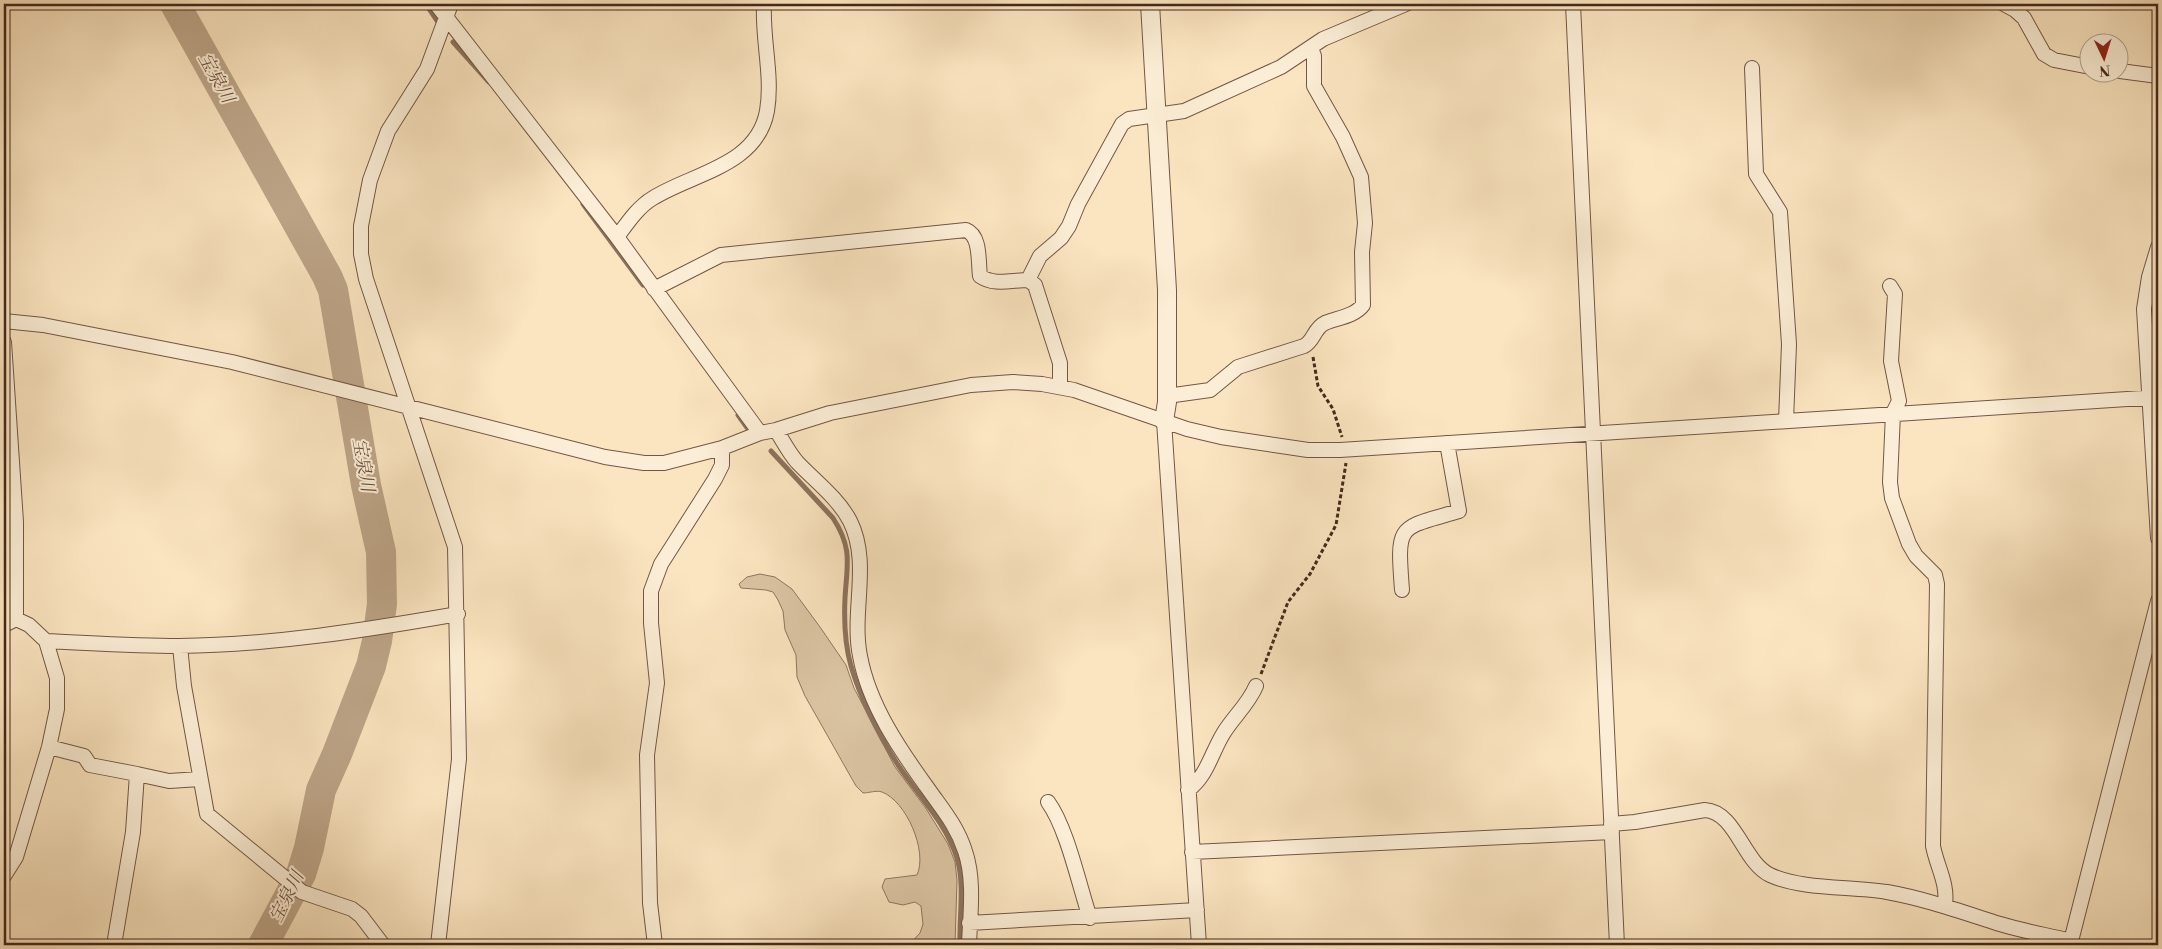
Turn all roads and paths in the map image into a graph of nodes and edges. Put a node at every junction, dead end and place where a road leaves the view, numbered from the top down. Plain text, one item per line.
1 (436, 4) edge
2 (451, 4) edge
3 (764, 4) edge
4 (1150, 4) edge
5 (1406, 4) edge
6 (1573, 4) edge
7 (2004, 4) edge
8 (446, 19) junction
9 (1311, 48) junction
10 (2080, 65) edge
11 (1752, 68) dead end
12 (2130, 72) edge
13 (2158, 76) edge
14 (1157, 115) junction
15 (617, 236) junction
16 (2158, 247) edge
17 (1028, 280) junction
18 (1890, 286) dead end
19 (654, 290) junction
20 (4, 321) edge
21 (4, 342) edge
22 (1310, 342) junction
23 (1060, 387) junction
24 (1167, 396) junction
25 (2153, 397) edge
26 (408, 409) junction
27 (1893, 413) junction
28 (1164, 421) junction
29 (1786, 421) junction
30 (776, 430) junction
31 (760, 433) junction
32 (1594, 433) junction
33 (1447, 443) junction
34 (722, 448) junction
35 (1345, 450) junction
36 (2158, 538) edge
37 (1402, 590) dead end
38 (2158, 601) edge
39 (458, 614) junction
40 (10, 622) edge
41 (46, 641) junction
42 (180, 646) junction
43 (1256, 686) joint
44 (49, 746) junction
45 (136, 774) junction
46 (200, 779) junction
47 (1188, 790) junction
48 (1048, 802) dead end
49 (1612, 828) junction
50 (1192, 852) junction
51 (4, 876) edge
52 (1945, 905) junction
53 (1197, 910) junction
54 (1090, 918) junction
55 (969, 922) junction
56 (2070, 943) edge
57 (114, 945) edge
58 (383, 945) edge
59 (438, 945) edge
60 (654, 945) edge
61 (969, 945) edge
62 (1199, 945) edge
63 (1617, 945) edge

1 - 8 street
2 - 8 street
3 - 15 street
4 - 14 street
5 - 9 street
6 - 32 street
7 - 10 street
8 - 15 street
8 - 26 street
9 - 14 street
9 - 22 street
11 - 29 street
12 - 13 street
14 - 17 street
14 - 24 street
15 - 19 street
16 - 25 street
17 - 19 street
17 - 23 street
18 - 27 street
19 - 31 street
20 - 26 street
21 - 40 street
22 - 24 street
22 - 35 path
23 - 28 street
23 - 30 street
24 - 28 street
25 - 27 street
25 - 36 street
26 - 34 street
26 - 39 street
27 - 29 street
27 - 52 street
28 - 35 street
28 - 47 street
29 - 32 street
30 - 31 street
30 - 55 street
31 - 34 street
32 - 33 street
32 - 49 street
33 - 35 street
33 - 37 street
34 - 60 street
35 - 43 path
38 - 56 street
39 - 42 street
39 - 59 street
40 - 41 street
41 - 42 street
41 - 44 street
42 - 46 street
43 - 47 street
44 - 45 street
44 - 51 street
45 - 46 street
45 - 57 street
46 - 58 street
47 - 50 street
48 - 54 street
49 - 50 street
49 - 52 street
49 - 63 street
50 - 53 street
52 - 56 street
53 - 54 street
53 - 62 street
54 - 55 street
55 - 61 street

